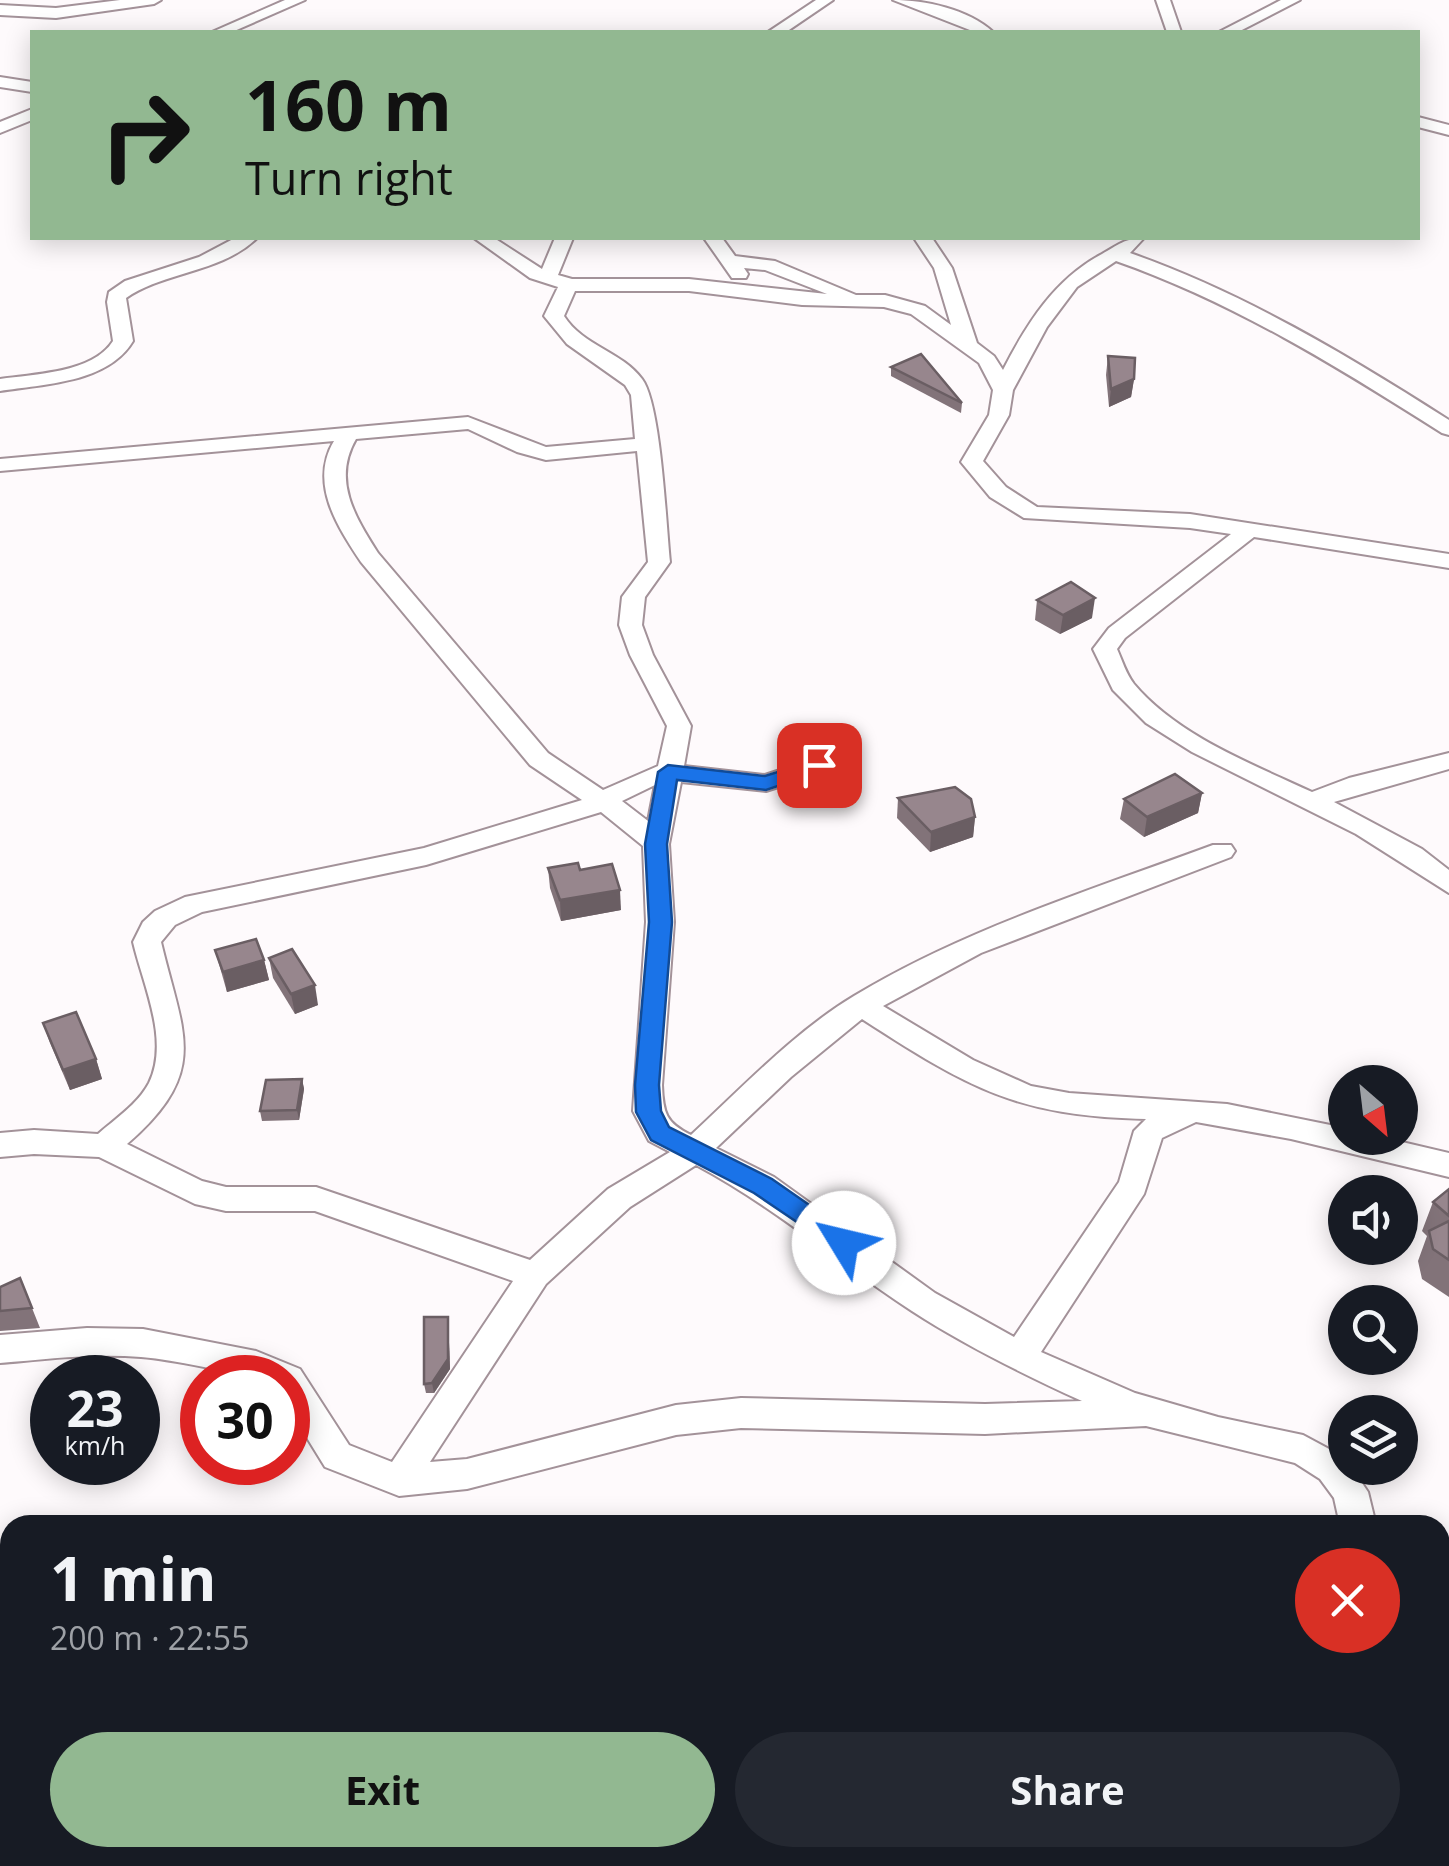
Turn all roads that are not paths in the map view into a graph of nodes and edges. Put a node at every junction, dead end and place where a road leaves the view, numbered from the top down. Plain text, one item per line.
1 (24, 0) edge
2 (154, 0) edge
3 (298, 0) edge
4 (826, 0) edge
5 (900, 0) edge
6 (1163, 0) edge
7 (1293, 0) edge
8 (1, 11) edge
9 (225, 30) edge
10 (779, 30) edge
11 (981, 30) edge
12 (1173, 30) edge
13 (1231, 30) edge
14 (0, 82) edge
15 (30, 87) edge
16 (30, 115) edge
17 (1420, 123) edge
18 (0, 128) edge
19 (1449, 130) edge
20 (244, 240) edge
21 (485, 240) edge
22 (564, 240) edge
23 (715, 240) edge
24 (925, 240) edge
25 (1132, 240) edge
26 (1114, 254) junction
27 (730, 260) junction
28 (558, 282) junction
29 (751, 292) junction
30 (857, 300) junction
31 (967, 344) junction
32 (0, 385) edge
33 (1002, 390) junction
34 (1449, 429) edge
35 (348, 434) junction
36 (644, 444) junction
37 (0, 465) edge
38 (1251, 529) junction
39 (1449, 561) edge
40 (1449, 761) edge
41 (819, 765) dead end
42 (668, 772) junction
43 (604, 800) junction
44 (1315, 800) junction
45 (656, 844) junction
46 (1222, 851) dead end
47 (1449, 884) edge
48 (860, 1005) junction
49 (1192, 1111) junction
50 (0, 1144) edge
51 (104, 1146) junction
52 (692, 1153) junction
53 (1449, 1165) edge
54 (535, 1276) junction
55 (0, 1349) edge
56 (204, 1355) edge
57 (1019, 1357) junction
58 (1149, 1412) junction
59 (310, 1415) edge
60 (399, 1482) junction
61 (1356, 1515) edge

1 - 8 street
2 - 8 street
3 - 9 street
4 - 10 street
5 - 11 street
6 - 12 street
7 - 13 street
14 - 15 street
16 - 18 street
17 - 19 street
20 - 32 street
21 - 28 street
22 - 28 street
23 - 27 street
24 - 31 street
25 - 26 street
26 - 33 street
26 - 34 street
27 - 29 street
27 - 30 street
28 - 29 street
28 - 36 street
29 - 30 street
30 - 31 street
31 - 33 street
33 - 38 street
35 - 36 street
35 - 37 street
35 - 43 street
36 - 42 street
38 - 39 street
38 - 44 street
40 - 44 street
41 - 42 street
42 - 43 street
42 - 45 street
43 - 45 street
43 - 51 street
44 - 47 street
45 - 52 street
46 - 48 street
48 - 49 street
48 - 52 street
49 - 53 street
49 - 57 street
50 - 51 street
51 - 54 street
52 - 54 street
52 - 57 street
54 - 60 street
55 - 56 street
57 - 58 street
58 - 60 street
58 - 61 street
59 - 60 street

